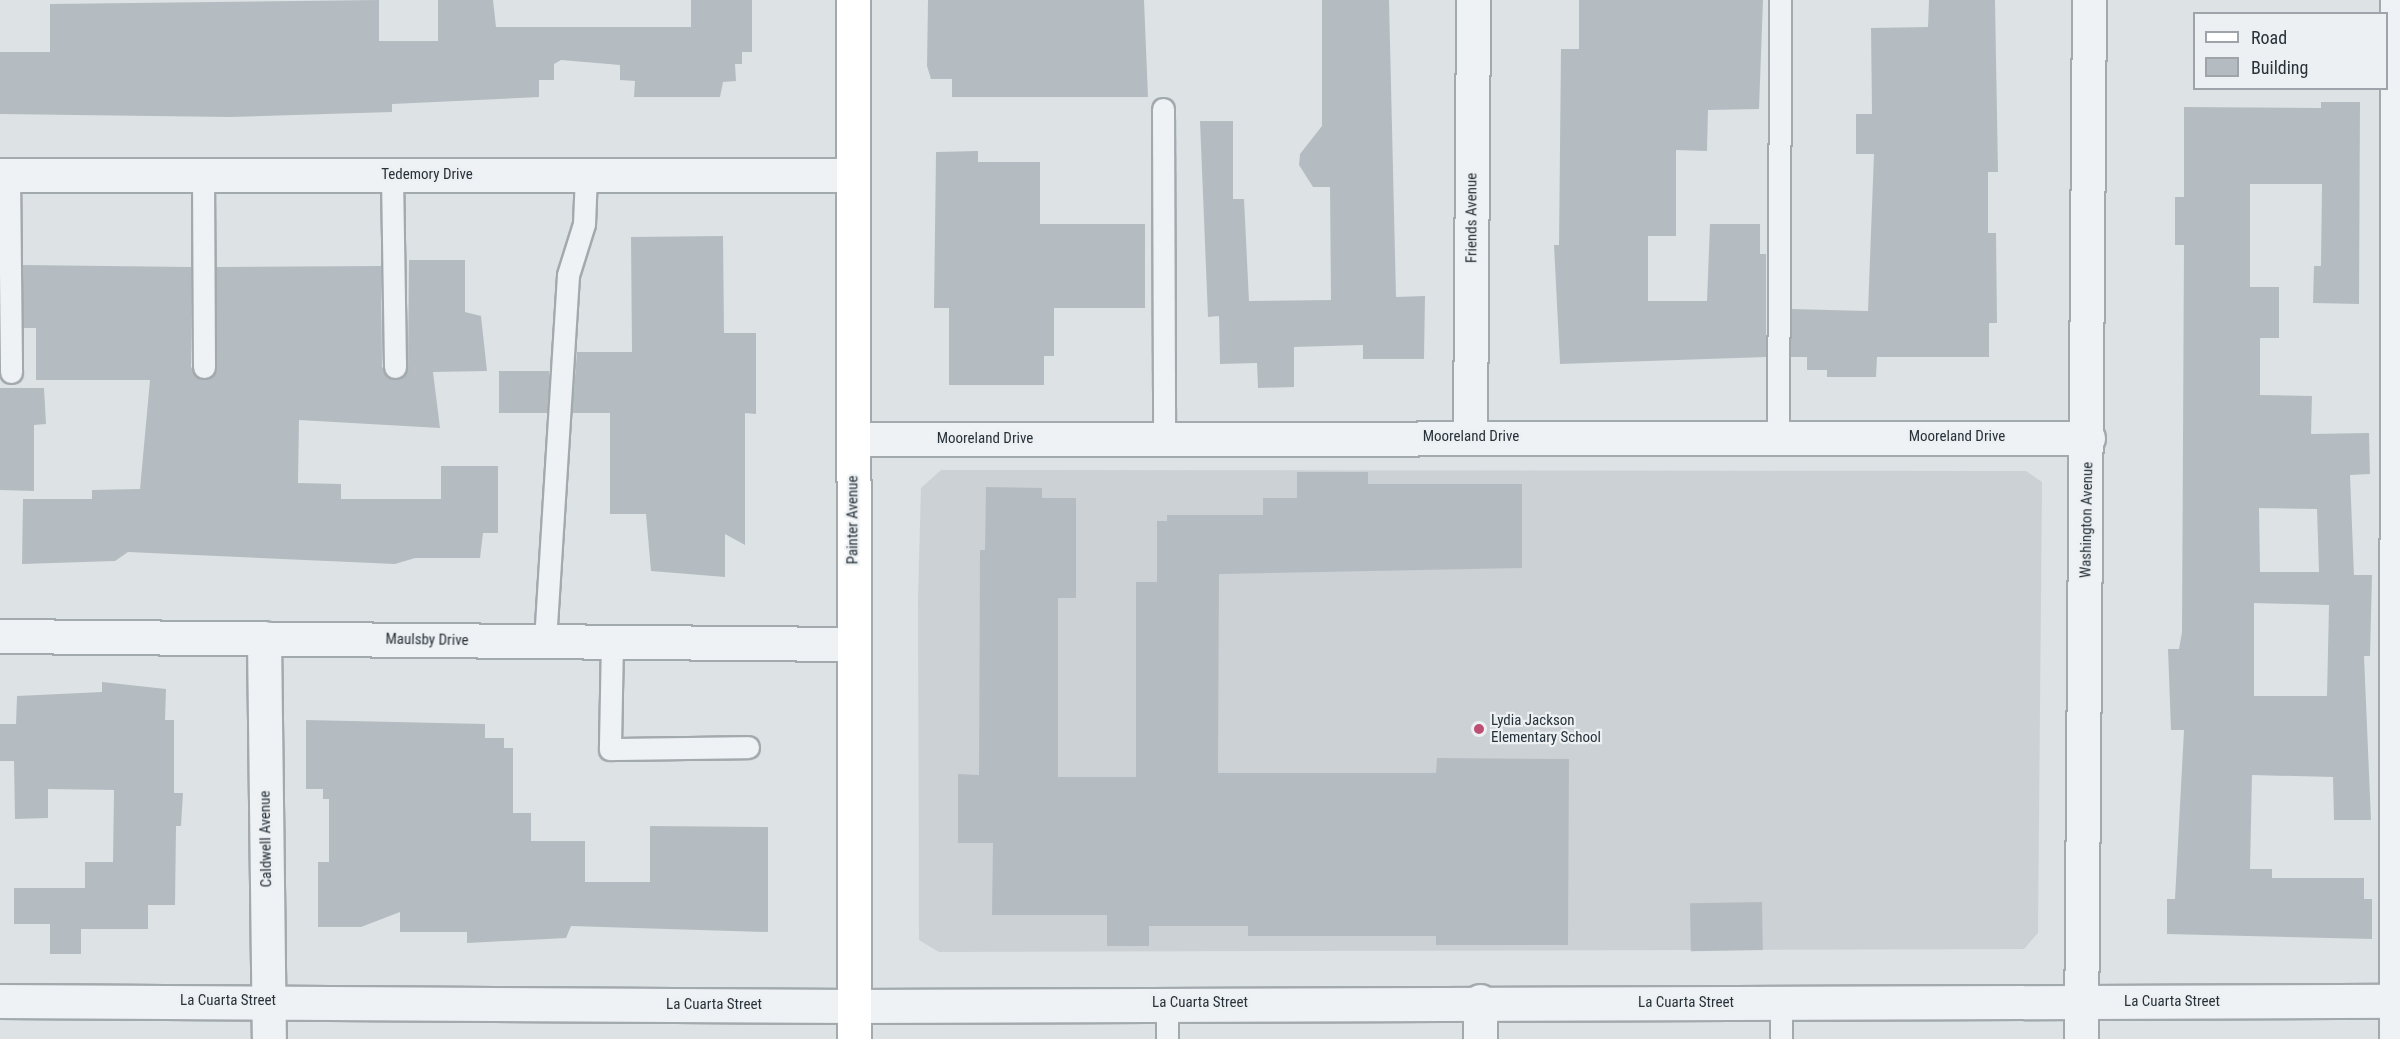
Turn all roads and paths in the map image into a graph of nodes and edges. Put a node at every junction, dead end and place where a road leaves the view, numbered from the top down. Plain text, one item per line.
1 (853, 0) edge
2 (1473, 0) edge
3 (1780, 0) edge
4 (2089, 0) edge
5 (2391, 0) edge
6 (1163, 109) dead end
7 (4, 175) edge
8 (203, 175) junction
9 (392, 175) junction
10 (586, 175) junction
11 (853, 175) junction
12 (204, 367) dead end
13 (395, 367) dead end
14 (11, 372) dead end
15 (1470, 436) junction
16 (1778, 436) junction
17 (2088, 438) junction
18 (853, 439) junction
19 (1164, 439) junction
20 (0, 636) edge
21 (264, 638) junction
22 (545, 641) junction
23 (612, 642) junction
24 (853, 644) junction
25 (748, 747) dead end
26 (0, 1001) edge
27 (268, 1001) junction
28 (1480, 1001) junction
29 (2395, 1001) edge
30 (2081, 1002) junction
31 (1167, 1003) junction
32 (1781, 1003) junction
33 (854, 1006) junction
34 (268, 1039) edge
35 (854, 1039) edge
36 (1167, 1039) edge
37 (1480, 1039) edge
38 (1781, 1039) edge
39 (2081, 1039) edge
40 (2390, 1039) edge

1 - 11 main road, Painter Avenue
2 - 15 street, Friends Avenue
3 - 16 lane
4 - 17 street, Washington Avenue
5 - 29 lane
6 - 19 lane
7 - 8 street, Tedemory Drive
7 - 14 lane
8 - 9 street, Tedemory Drive
8 - 12 lane
9 - 10 street, Tedemory Drive
9 - 13 lane
10 - 11 street, Tedemory Drive
10 - 22 lane
11 - 18 main road, Painter Avenue
15 - 16 street, Mooreland Drive
15 - 19 street, Mooreland Drive
16 - 17 street, Mooreland Drive
17 - 30 street, Washington Avenue
18 - 19 street, Mooreland Drive
18 - 24 main road, Painter Avenue
20 - 21 street, Maulsby Drive
21 - 22 street, Maulsby Drive
21 - 27 street, Caldwell Avenue
22 - 23 street, Maulsby Drive
23 - 24 street, Maulsby Drive
23 - 25 lane
24 - 33 main road, Painter Avenue
26 - 27 street, La Cuarta Street
27 - 33 street, La Cuarta Street
27 - 34 street, Caldwell Avenue
28 - 31 street, La Cuarta Street
28 - 32 street, La Cuarta Street
28 - 37 street
29 - 30 street, La Cuarta Street
29 - 40 lane
30 - 32 street, La Cuarta Street
30 - 39 street, Washington Avenue
31 - 33 street, La Cuarta Street
31 - 36 lane
32 - 38 lane
33 - 35 main road, Painter Avenue

